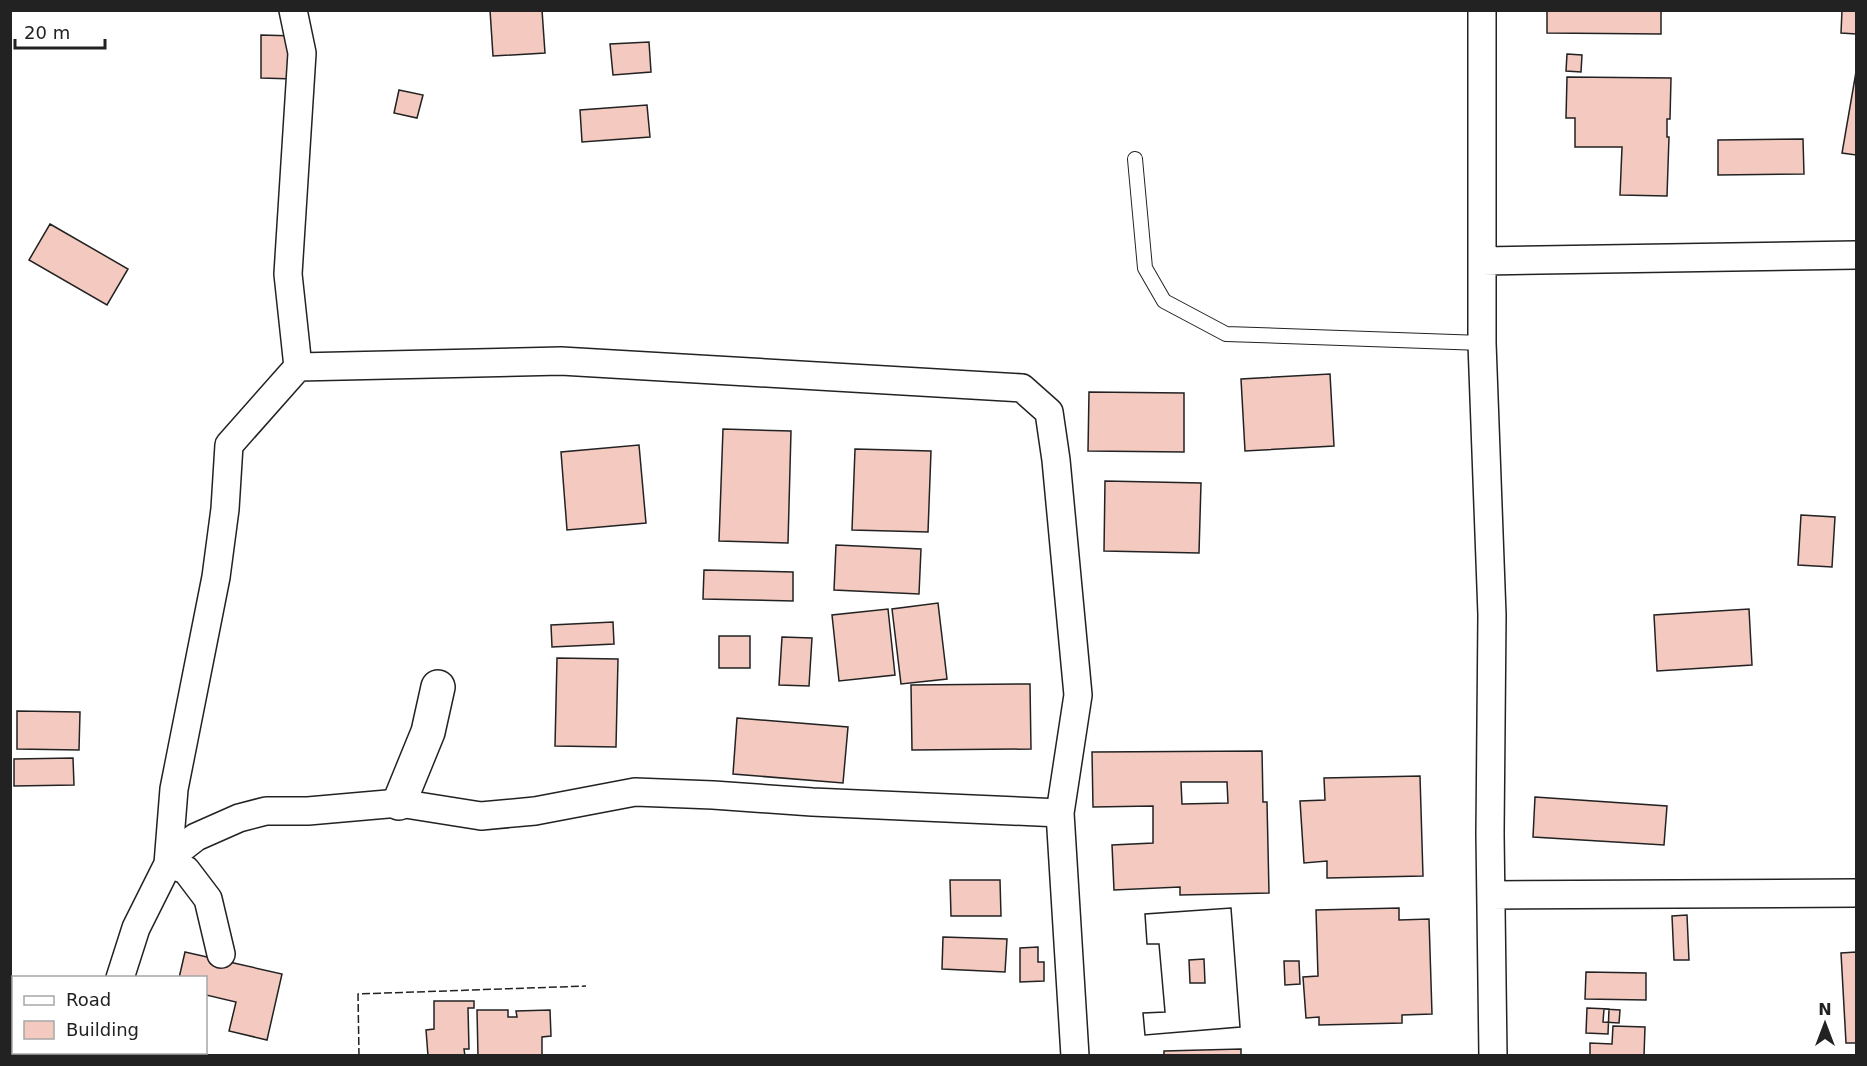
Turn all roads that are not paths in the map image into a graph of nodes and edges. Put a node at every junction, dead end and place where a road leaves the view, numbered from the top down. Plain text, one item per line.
1 (293, 10) edge
2 (1482, 10) edge
3 (1135, 159) dead end
4 (1857, 255) edge
5 (1483, 261) junction
6 (1482, 343) junction
7 (298, 367) junction
8 (438, 687) dead end
9 (399, 804) junction
10 (1060, 813) junction
11 (168, 864) junction
12 (1857, 893) edge
13 (1491, 895) junction
14 (221, 954) dead end
15 (121, 976) edge
16 (1075, 1056) edge
17 (1493, 1056) edge

1 - 7 street
2 - 5 street
3 - 6 lane
4 - 5 street
5 - 6 street
6 - 13 street
7 - 10 street
7 - 11 street
8 - 9 street
9 - 10 street
9 - 11 street
10 - 16 street
11 - 14 street
11 - 15 street
12 - 13 street
13 - 17 street

